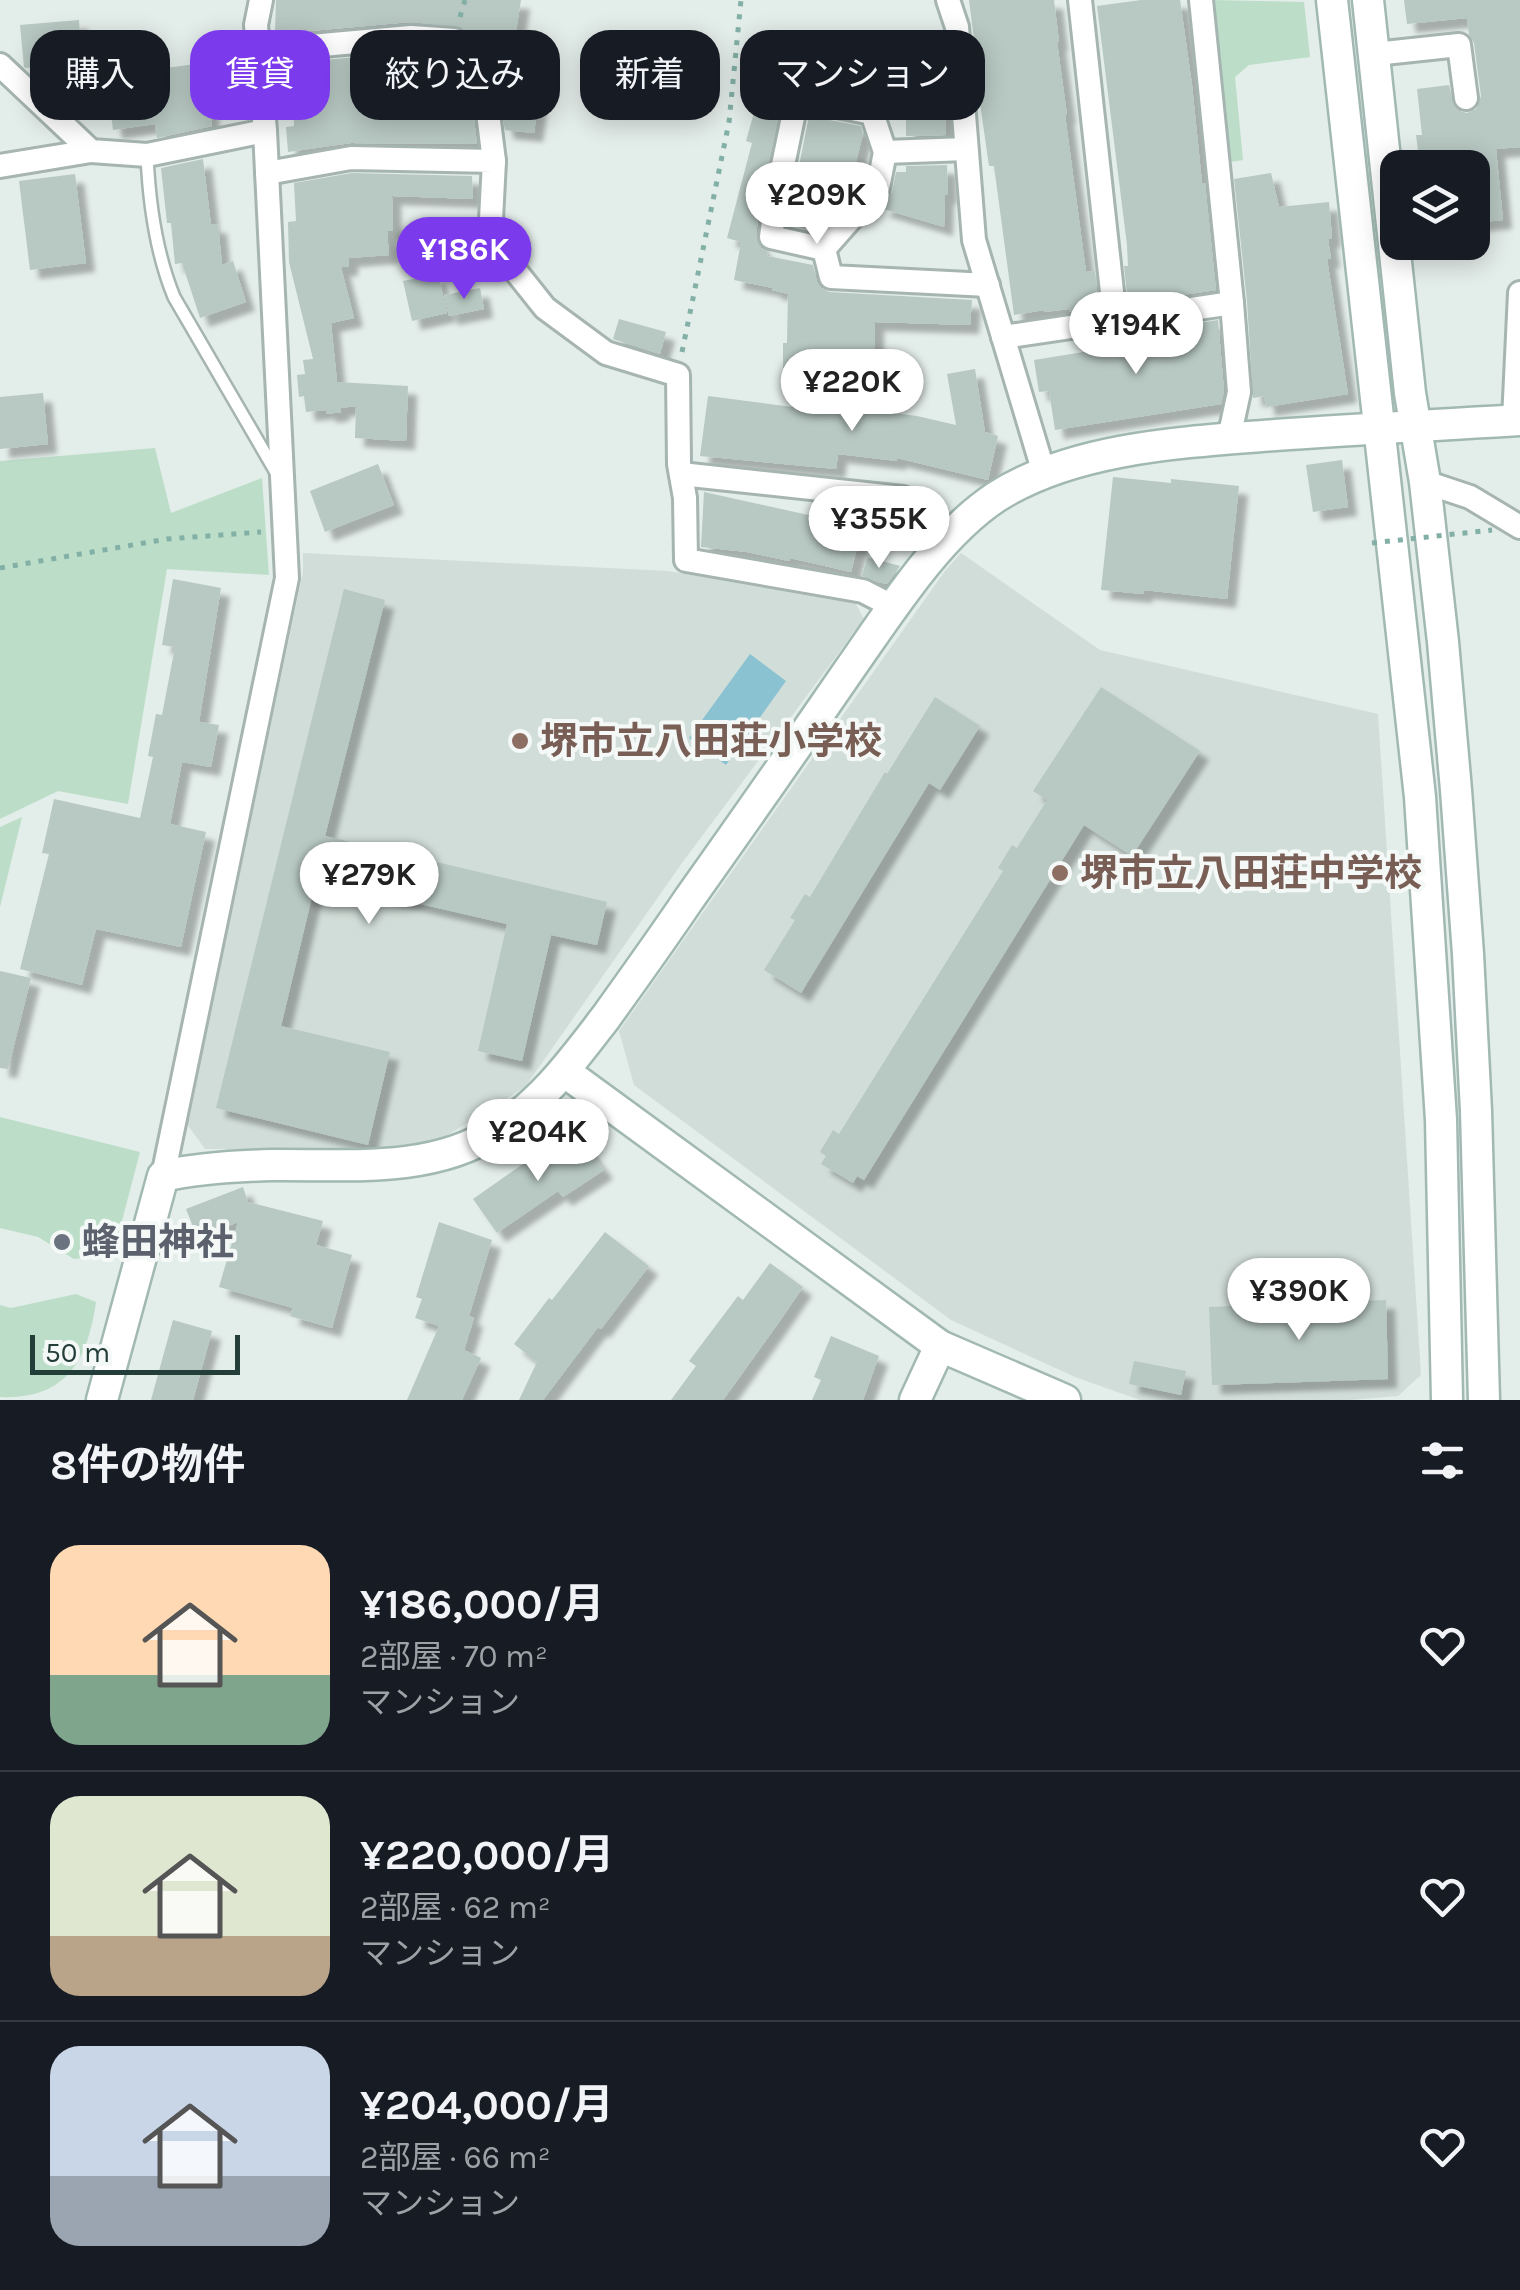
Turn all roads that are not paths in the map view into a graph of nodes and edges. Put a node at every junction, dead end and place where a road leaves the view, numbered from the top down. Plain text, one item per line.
1 (261, 0) edge
2 (948, 0) edge
3 (1080, 0) edge
4 (1201, 0) edge
5 (1332, 0) edge
6 (1368, 0) edge
7 (256, 30) edge
8 (330, 44) edge
9 (1374, 54) junction
10 (0, 65) edge
11 (1466, 98) dead end
12 (264, 120) edge
13 (265, 130) junction
14 (966, 149) junction
15 (91, 151) junction
16 (885, 152) junction
17 (147, 155) junction
18 (494, 161) junction
19 (0, 166) edge
20 (267, 173) junction
21 (824, 249) junction
22 (988, 286) junction
23 (1520, 292) edge
24 (1232, 302) junction
25 (1115, 320) junction
26 (1003, 336) junction
27 (1517, 420) edge
28 (1415, 426) junction
29 (1379, 428) junction
30 (1229, 438) junction
31 (1044, 473) junction
32 (681, 474) junction
33 (282, 482) junction
34 (1425, 482) junction
35 (1520, 527) edge
36 (950, 535) junction
37 (894, 607) junction
38 (564, 1072) junction
39 (163, 1176) junction
40 (940, 1346) junction
41 (102, 1400) edge
42 (915, 1400) edge
43 (1064, 1400) edge
44 (1448, 1400) edge
45 (1484, 1400) edge

1 - 7 street
2 - 14 street
3 - 25 street
4 - 24 street
5 - 29 street
6 - 9 street
8 - 18 street
9 - 11 street
9 - 28 street
10 - 15 street
12 - 13 street
13 - 17 street
13 - 20 street
14 - 16 street
14 - 22 street
15 - 17 street
15 - 19 street
16 - 21 street
16 - 21 street
17 - 33 lane
18 - 20 street
18 - 32 street
20 - 33 street
21 - 22 street
22 - 26 street
23 - 27 street
24 - 25 street
24 - 30 street
25 - 26 street
26 - 31 street
27 - 28 street
28 - 29 street
28 - 34 street
29 - 30 street
29 - 44 street
30 - 31 street
31 - 36 street
32 - 36 street
32 - 37 street
33 - 39 street
34 - 35 street
34 - 45 street
36 - 37 street
37 - 38 street
38 - 39 street
38 - 40 street
39 - 41 street
40 - 42 street
40 - 43 street

